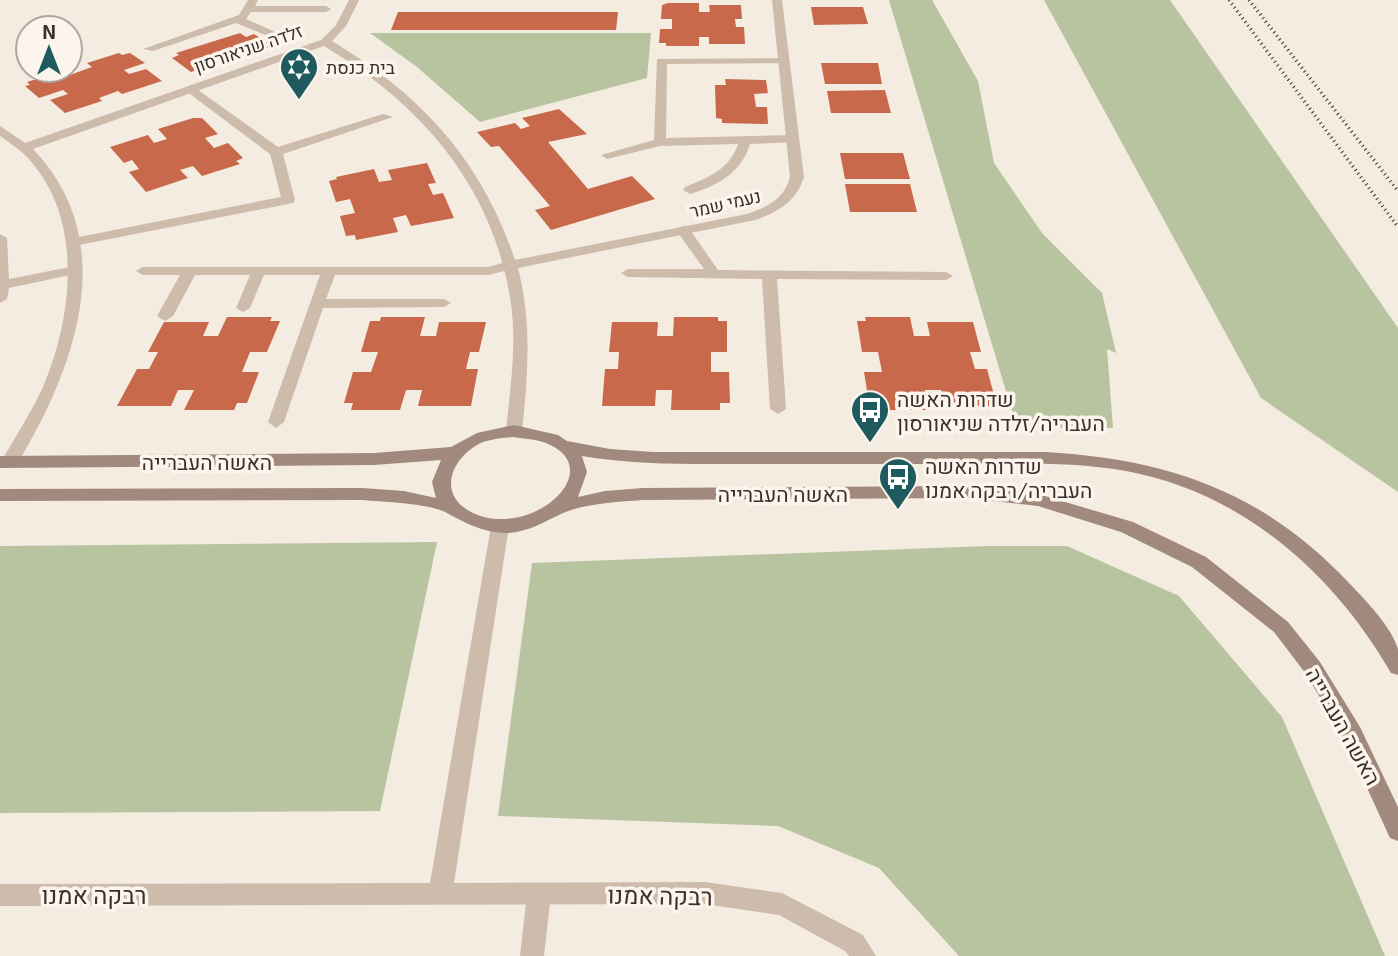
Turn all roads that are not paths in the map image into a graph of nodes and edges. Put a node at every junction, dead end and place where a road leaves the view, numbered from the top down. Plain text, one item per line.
1 (354, 0) edge
2 (777, 0) edge
3 (251, 4) edge
4 (326, 9) dead end
5 (236, 19) junction
6 (280, 38) dead end
7 (325, 41) junction
8 (149, 49) dead end
9 (784, 61) junction
10 (190, 89) junction
11 (387, 117) dead end
12 (0, 130) edge
13 (792, 139) junction
14 (745, 140) junction
15 (660, 142) junction
16 (23, 148) junction
17 (276, 152) junction
18 (607, 155) dead end
19 (690, 190) dead end
20 (683, 230) junction
21 (0, 237) edge
22 (74, 242) junction
23 (510, 265) junction
24 (75, 270) junction
25 (144, 271) dead end
26 (191, 271) junction
27 (259, 271) junction
28 (328, 271) junction
29 (628, 273) dead end
30 (714, 274) junction
31 (769, 274) junction
32 (946, 276) dead end
33 (1, 289) edge
34 (444, 303) dead end
35 (317, 304) junction
36 (243, 308) dead end
37 (165, 316) dead end
38 (778, 409) dead end
39 (276, 422) dead end
40 (514, 430) junction
41 (566, 447) junction
42 (455, 453) junction
43 (5, 462) edge
44 (0, 495) edge
45 (449, 507) junction
46 (561, 508) junction
47 (500, 526) junction
48 (1398, 667) edge
49 (1398, 831) edge
50 (440, 894) junction
51 (539, 894) junction
52 (0, 895) edge
53 (532, 956) edge
54 (864, 956) edge

1 - 7 street
2 - 9 street, נעמי שמר
3 - 4 street
3 - 5 street
5 - 6 street
5 - 8 street
7 - 10 street, זלדה שניאורסון
7 - 23 street, זלדה שניאורסון
9 - 13 street, נעמי שמר
9 - 15 street
10 - 16 street, זלדה שניאורסון
10 - 17 street
11 - 17 street
12 - 16 street
13 - 14 street
13 - 20 street, נעמי שמר
14 - 15 street
14 - 19 street
15 - 18 street
16 - 22 street
17 - 22 street
20 - 23 street, נעמי שמר
20 - 30 street
21 - 33 street
22 - 24 street
23 - 28 street, נעמי שמר
23 - 40 street, זלדה שניאורסון
24 - 33 street
24 - 43 street
25 - 26 street, נעמי שמר
26 - 27 street, נעמי שמר
26 - 37 street
27 - 28 street, נעמי שמר
27 - 36 street
28 - 35 street
29 - 30 street
30 - 31 street
31 - 32 street
31 - 38 street
34 - 35 street
35 - 39 street
40 - 41 street
40 - 42 street
41 - 46 street
41 - 48 street, האשה העברייה
42 - 43 street, האשה העברייה
42 - 45 street
44 - 45 street, האשה העברייה
45 - 47 street
46 - 47 street
46 - 49 street, האשה העברייה
47 - 50 street
50 - 51 street, רבקה אמנו
50 - 52 street, רבקה אמנו
51 - 53 street
51 - 54 street, רבקה אמנו

